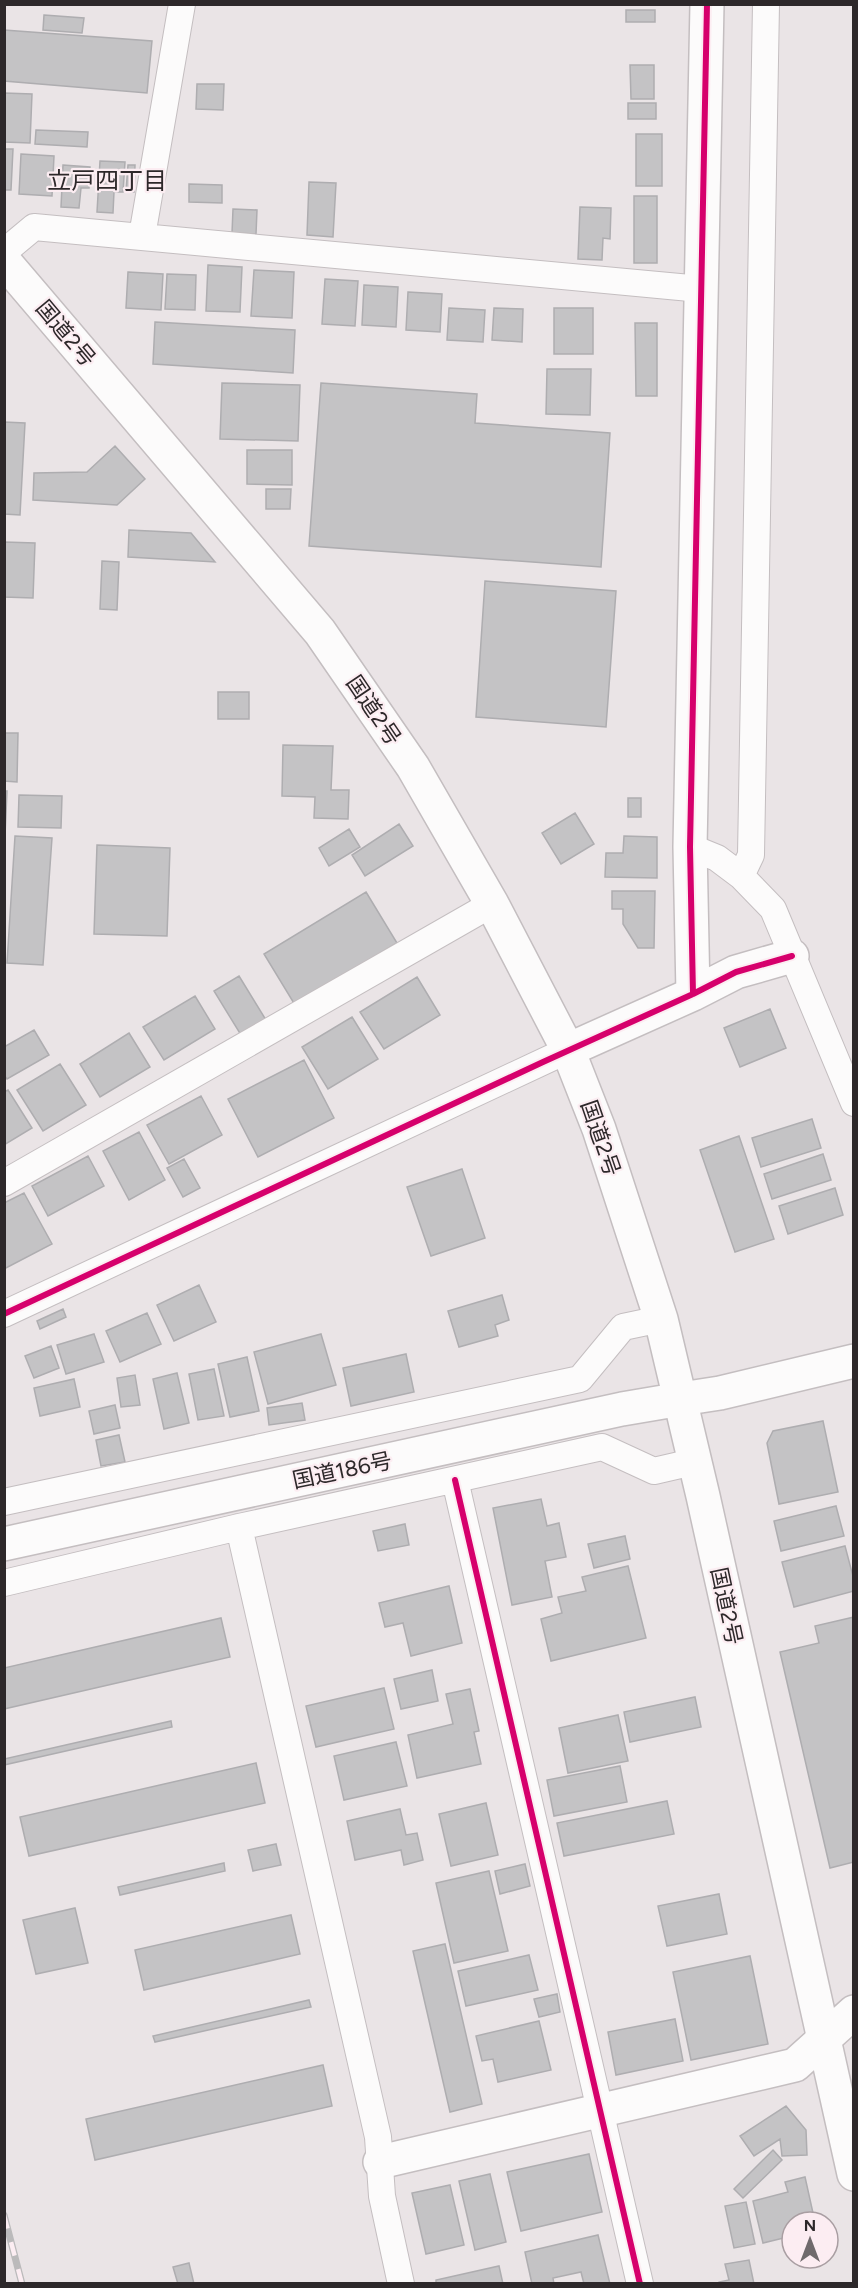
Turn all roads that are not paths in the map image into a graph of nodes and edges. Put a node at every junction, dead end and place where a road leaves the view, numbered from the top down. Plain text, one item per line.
1 (182, 4) edge
2 (707, 4) edge
3 (766, 4) edge
4 (142, 236) junction
5 (4, 252) edge
6 (4, 261) edge
7 (701, 289) junction
8 (690, 847) junction
9 (741, 876) junction
10 (492, 904) junction
11 (792, 956) junction
12 (693, 994) junction
13 (568, 1050) junction
14 (854, 1103) edge
15 (4, 1183) edge
16 (4, 1314) edge
17 (661, 1319) junction
18 (854, 1361) edge
19 (681, 1399) junction
20 (693, 1462) junction
21 (455, 1480) junction
22 (4, 1502) edge
23 (239, 1527) junction
24 (4, 1544) edge
25 (4, 1583) edge
26 (854, 2012) edge
27 (824, 2041) junction
28 (599, 2111) junction
29 (380, 2162) junction
30 (854, 2174) edge
31 (401, 2283) edge
32 (640, 2283) edge

1 - 4 street
2 - 7 main road
3 - 9 street
4 - 5 street
4 - 7 street
6 - 10 main road, 国道2号
7 - 8 main road
8 - 9 street
8 - 12 main road
9 - 11 street
10 - 13 main road, 国道2号
10 - 15 street
11 - 12 main road
11 - 14 street
12 - 13 main road
13 - 16 street
13 - 17 main road, 国道2号
17 - 19 main road, 国道2号
17 - 22 street
18 - 19 main road, 国道186号
19 - 20 main road, 国道2号
19 - 24 main road, 国道186号
20 - 21 street
20 - 27 main road, 国道2号
21 - 23 street
21 - 28 street
23 - 25 street
23 - 29 street
26 - 27 main road
27 - 28 main road
27 - 30 main road, 国道2号
28 - 29 main road
28 - 32 street
29 - 31 street

